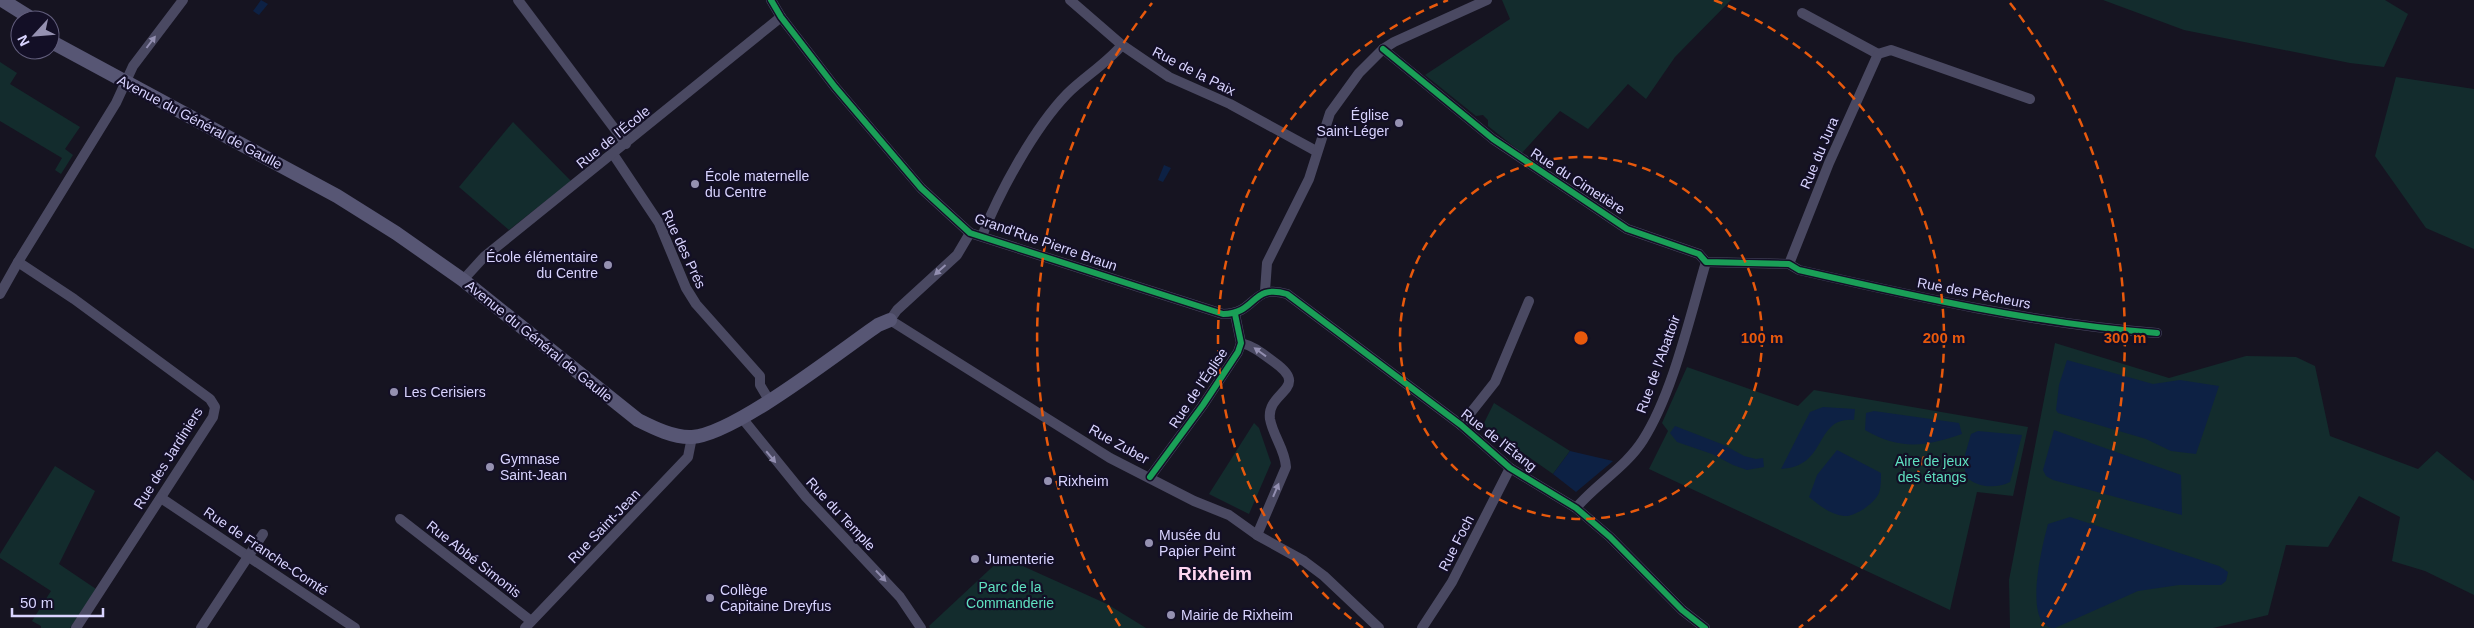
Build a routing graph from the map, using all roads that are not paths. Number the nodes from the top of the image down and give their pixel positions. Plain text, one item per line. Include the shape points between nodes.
1 (2, 0) edge
2 (184, 0) edge
3 (518, 0) edge
4 (771, 0) edge
5 (1070, 0) edge
6 (1487, 0) edge
7 (18, 10) edge
8 (1802, 13) dead end
9 (781, 17) junction
10 (60, 38) edge
11 (1122, 45) junction
12 (60, 46) edge
13 (1383, 49) junction
14 (1878, 54) junction
15 (86, 60) junction
16 (125, 83) junction
17 (2030, 99) dead end
18 (626, 144) junction
19 (1316, 151) junction
20 (613, 154) junction
21 (970, 232) junction
22 (982, 236) junction
23 (18, 262) junction
24 (1706, 262) junction
25 (1789, 264) junction
26 (463, 280) junction
27 (1265, 291) junction
28 (0, 294) edge
29 (1529, 301) dead end
30 (1235, 314) junction
31 (890, 320) junction
32 (2157, 333) dead end
33 (1240, 343) junction
34 (769, 400) junction
35 (742, 418) junction
36 (1461, 425) junction
37 (692, 437) junction
38 (1510, 468) junction
39 (1150, 477) junction
40 (161, 498) junction
41 (1576, 508) junction
42 (400, 519) dead end
43 (263, 534) dead end
44 (1257, 535) junction
45 (249, 555) junction
46 (528, 624) edge
47 (76, 628) edge
48 (202, 628) edge
49 (354, 628) edge
50 (921, 628) edge
51 (1379, 628) edge
52 (1422, 628) edge
53 (1705, 628) edge

1 - 7 main road
16 -> 2 street via 133,66
3 - 18 street
4 - 9 street, Grand'Rue Pierre Braun
5 - 11 street, Rue de la Paix
6 - 13 street
8 - 14 street
9 - 18 street, Rue de l'École
9 - 21 street, Grand'Rue Pierre Braun via 835,87 921,188
10 - 15 main road, Avenue du Général de Gaulle
11 - 19 street, Rue de la Paix via 1169,77 1230,104
11 - 22 street via 1067,94 1050,115 1006,187
12 - 15 main road, Avenue du Général de Gaulle
13 - 19 street via 1359,73 1330,113
13 - 24 street, Rue du Cimetière via 1493,139 1530,165 1627,228 1698,254
14 - 17 street via 1891,50
14 - 25 street, Rue du Jura via 1829,163
15 - 16 main road, Avenue du Général de Gaulle
16 - 23 street via 116,103
16 - 26 main road, Avenue du Général de Gaulle via 337,196
18 - 20 street, Rue de l'École
19 - 27 street via 1309,179 1267,263
20 - 26 street, Rue de l'École via 484,257
20 - 34 street, Rue des Prés via 659,223 696,304 760,376 760,385
21 - 22 street, Grand'Rue Pierre Braun
21 -> 31 street, Avenue du Général de Gaulle via 957,255
22 - 30 street, Grand'Rue Pierre Braun via 1223,314
23 - 28 street
23 - 40 street, Rue des Jardiniers via 210,399 215,407 213,416
24 - 25 street, Rue du Cimetière
24 - 41 street, Rue de l'Abattoir via 1660,406 1642,441
25 - 32 street, Rue des Pêcheurs via 1799,270 1966,305 2102,329
26 - 37 main road, Avenue du Général de Gaulle via 638,420 668,433
27 - 30 street
27 - 36 street, Rue de l'Étang via 1287,294 1303,304
29 - 36 street via 1495,382
30 - 33 street, Rue de l'Église
31 - 34 main road, Avenue du Général de Gaulle
31 - 39 street, Rue Zuber via 1110,458
33 - 39 street, Rue de l'Église via 1238,352 1203,405
44 -> 33 street via 1286,467 1270,419 1271,408 1290,379 1287,371 1252,346
34 - 35 main road, Avenue du Général de Gaulle
35 - 37 main road, Avenue du Général de Gaulle
35 -> 50 street, Rue du Temple via 806,497 900,597
36 - 38 street, Rue de l'Étang
37 - 46 street, Rue Saint-Jean via 688,457
38 - 41 street, Rue de l'Étang
38 - 52 street, Rue Foch via 1452,582
39 - 44 street, Rue Zuber via 1194,501 1229,515
40 - 45 street, Rue de Franche-Comté
40 - 47 street, Rue des Jardiniers
41 - 53 street, Rue de l'Étang
42 - 46 street, Rue Abbé Simonis
43 - 45 street
44 - 51 street, Rue Zuber via 1324,576
45 - 48 street
45 - 49 street, Rue de Franche-Comté

